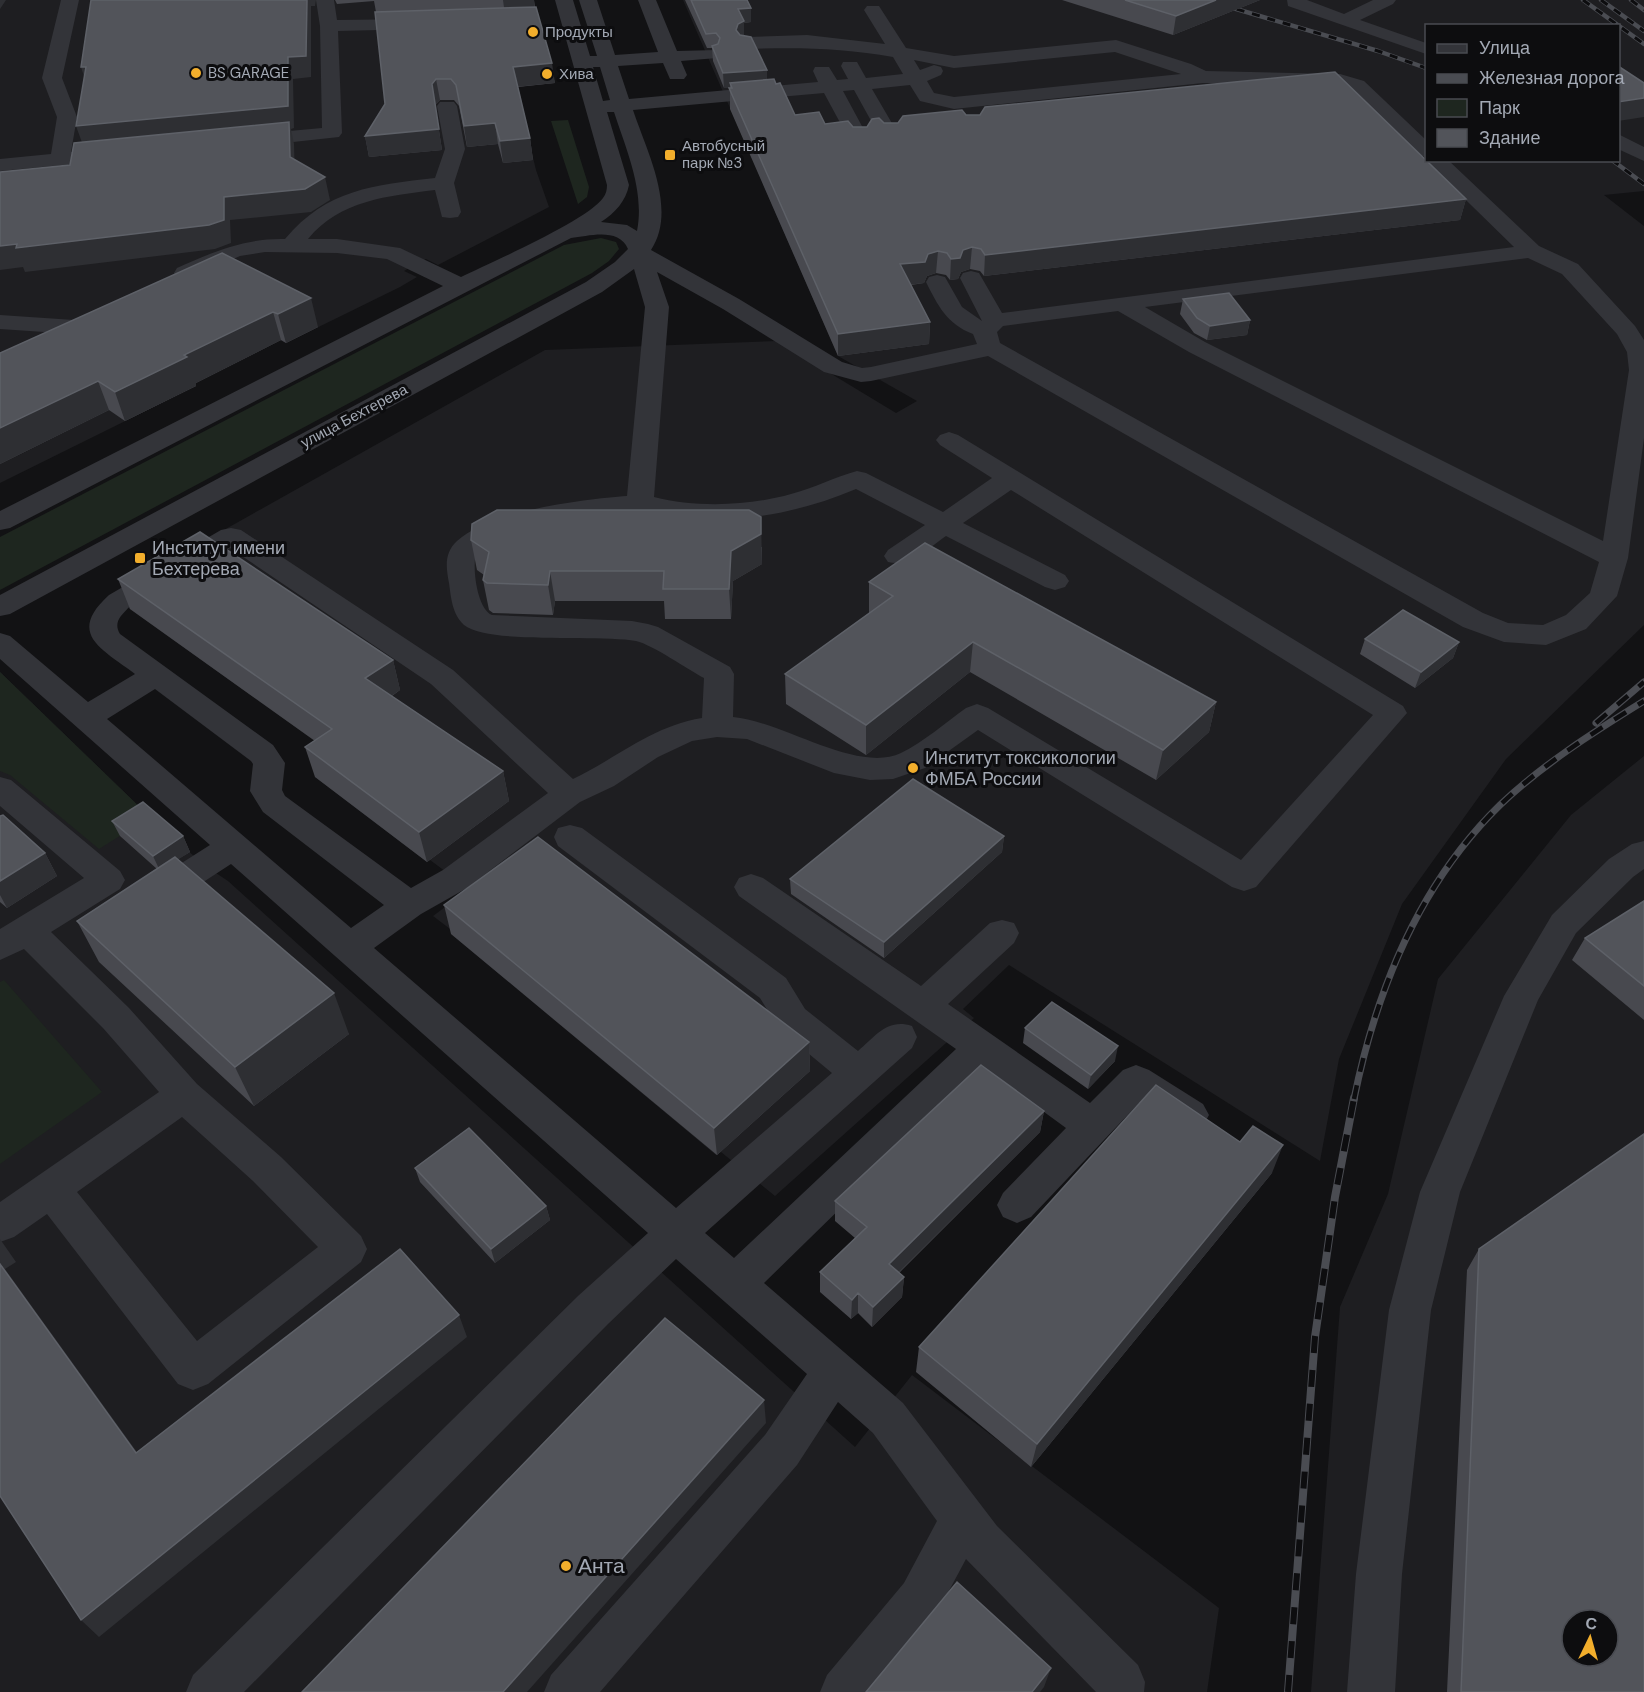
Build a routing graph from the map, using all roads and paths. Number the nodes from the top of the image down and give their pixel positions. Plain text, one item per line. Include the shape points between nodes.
1 (70, 0) edge
2 (326, 0) edge
3 (647, 0) edge
4 (1298, 0) edge
5 (1387, 0) edge
6 (591, 7) edge
7 (566, 8) edge
8 (873, 10) dead end
9 (547, 19) dead end
10 (1345, 20) junction
11 (435, 24) edge
12 (328, 26) junction
13 (1425, 49) edge
14 (899, 52) junction
15 (710, 54) edge
16 (670, 57) junction
17 (807, 57) junction
18 (608, 60) junction
19 (582, 62) junction
20 (954, 62) junction
21 (1203, 78) junction
22 (915, 79) junction
23 (860, 84) junction
24 (831, 87) junction
25 (687, 99) junction
26 (954, 103) junction
27 (622, 105) junction
28 (447, 106) edge
29 (596, 108) junction
30 (966, 120) edge
31 (890, 137) edge
32 (860, 141) edge
33 (1620, 141) edge
34 (225, 143) edge
35 (1425, 151) edge
36 (131, 152) edge
37 (1644, 155) edge
38 (60, 159) junction
39 (1438, 162) edge
40 (0, 165) edge
41 (444, 183) junction
42 (450, 212) dead end
43 (565, 233) junction
44 (292, 243) junction
45 (1531, 251) junction
46 (639, 252) junction
47 (971, 278) dead end
48 (166, 282) edge
49 (937, 282) dead end
50 (461, 286) junction
51 (1121, 303) junction
52 (0, 322) edge
53 (990, 333) junction
54 (32, 348) edge
55 (949, 440) dead end
56 (1010, 478) junction
57 (640, 502) junction
58 (0, 522) edge
59 (943, 524) junction
60 (898, 556) dead end
61 (1614, 558) junction
62 (1055, 581) dead end
63 (0, 607) edge
64 (0, 643) edge
65 (156, 675) junction
66 (85, 718) junction
67 (717, 726) junction
68 (569, 794) junction
69 (4, 797) edge
70 (570, 837) dead end
71 (233, 846) junction
72 (1644, 853) edge
73 (108, 880) junction
74 (751, 887) dead end
75 (409, 905) junction
76 (1002, 933) dead end
77 (14, 938) edge
78 (349, 948) junction
79 (923, 1006) junction
80 (899, 1037) dead end
81 (982, 1047) junction
82 (858, 1073) junction
83 (184, 1095) junction
84 (1094, 1127) junction
85 (1219, 1134) edge
86 (51, 1189) junction
87 (1017, 1205) dead end
88 (0, 1224) edge
89 (676, 1233) junction
90 (735, 1284) junction
91 (834, 1371) junction
92 (963, 1519) junction
93 (210, 1692) edge
94 (568, 1692) edge
95 (844, 1692) edge
96 (1120, 1692) edge
97 (1371, 1692) edge

1 - 38 street via 52,78 67,117
2 - 12 street
3 - 16 street
4 - 10 street via 1294,2
5 - 10 street
6 - 7 street
6 - 18 street, улица Бехтерева
7 - 9 street
7 - 19 street
8 - 14 street
10 - 13 street
11 - 12 street
12 - 34 street via 332,133
14 - 17 street
14 - 17 street via 807,41 752,51
14 - 20 street
14 - 22 street
15 - 16 street via 702,62
16 - 18 street
16 - 25 street
17 - 23 street via 834,56 848,63
17 - 24 street via 820,67
18 - 19 street
18 - 27 street, улица Бехтерева
19 - 29 street
20 - 21 street via 1116,46
20 - 22 street
21 - 26 street
21 - 35 street via 1320,78 1357,85
22 - 23 street
22 - 26 street via 927,97
23 - 24 street
23 - 31 street
24 - 25 street
24 - 32 street
25 - 27 street
26 - 30 street
27 - 29 street
27 - 46 street, улица Бехтерева via 647,184 652,218
28 - 41 street via 455,149
29 - 43 street via 618,185 616,195 597,214
33 - 37 street
36 - 38 street
38 - 40 street
39 - 45 street
41 - 42 street
41 - 44 street via 348,200 323,211 304,226
43 - 46 street via 619,230 631,236
43 - 50 street
44 - 48 street via 234,251
44 - 50 street via 392,253
45 - 51 street
45 - 61 street via 1570,269 1627,331 1639,352 1641,370
46 - 53 street via 845,372 871,375
46 - 57 street via 657,307
46 - 63 street, улица Бехтерева via 594,287
47 - 53 street
49 - 53 street via 954,314 966,324
50 - 58 street
51 - 53 street
51 - 61 street via 1197,347
52 - 54 street via 84,322
53 - 61 street via 1473,620 1504,632 1546,635 1576,622 1603,596
55 - 56 street
56 - 59 street
56 - 67 street via 1392,713 1244,878 977,715 914,760 893,768 870,770 845,765 752,729
57 - 59 street via 745,521 857,479
57 - 67 street via 508,525 472,540 459,560 467,609 472,619 483,625 648,634 719,674
59 - 60 street
59 - 62 street
64 - 66 street
65 - 66 street
65 - 68 street via 110,641 103,633 102,622 119,601 231,536 442,677
65 - 75 street via 262,753 269,763 266,790 274,804
66 - 71 street
67 - 68 street via 686,731 657,744
68 - 75 street via 455,879
69 - 73 street
70 - 82 street via 773,988 792,1019
71 - 73 street via 138,907
71 - 78 street
72 - 97 street via 1620,868 1564,924 1522,996 1440,1192 1410,1310 1379,1574
73 - 77 street
74 - 79 street
75 - 78 street
76 - 79 street
77 - 83 street via 116,1018
78 - 89 street
79 - 81 street
80 - 82 street
81 - 84 street
81 - 90 street
82 - 89 street
83 - 86 street
83 - 86 street via 267,1169 347,1249 193,1370
84 - 85 street via 1137,1081
84 - 87 street
86 - 88 street
89 - 90 street
89 - 93 street via 593,1310
90 - 91 street
91 - 92 street via 888,1418
91 - 94 street via 781,1450
92 - 95 street via 920,1599
92 - 96 street via 981,1542 1121,1682

